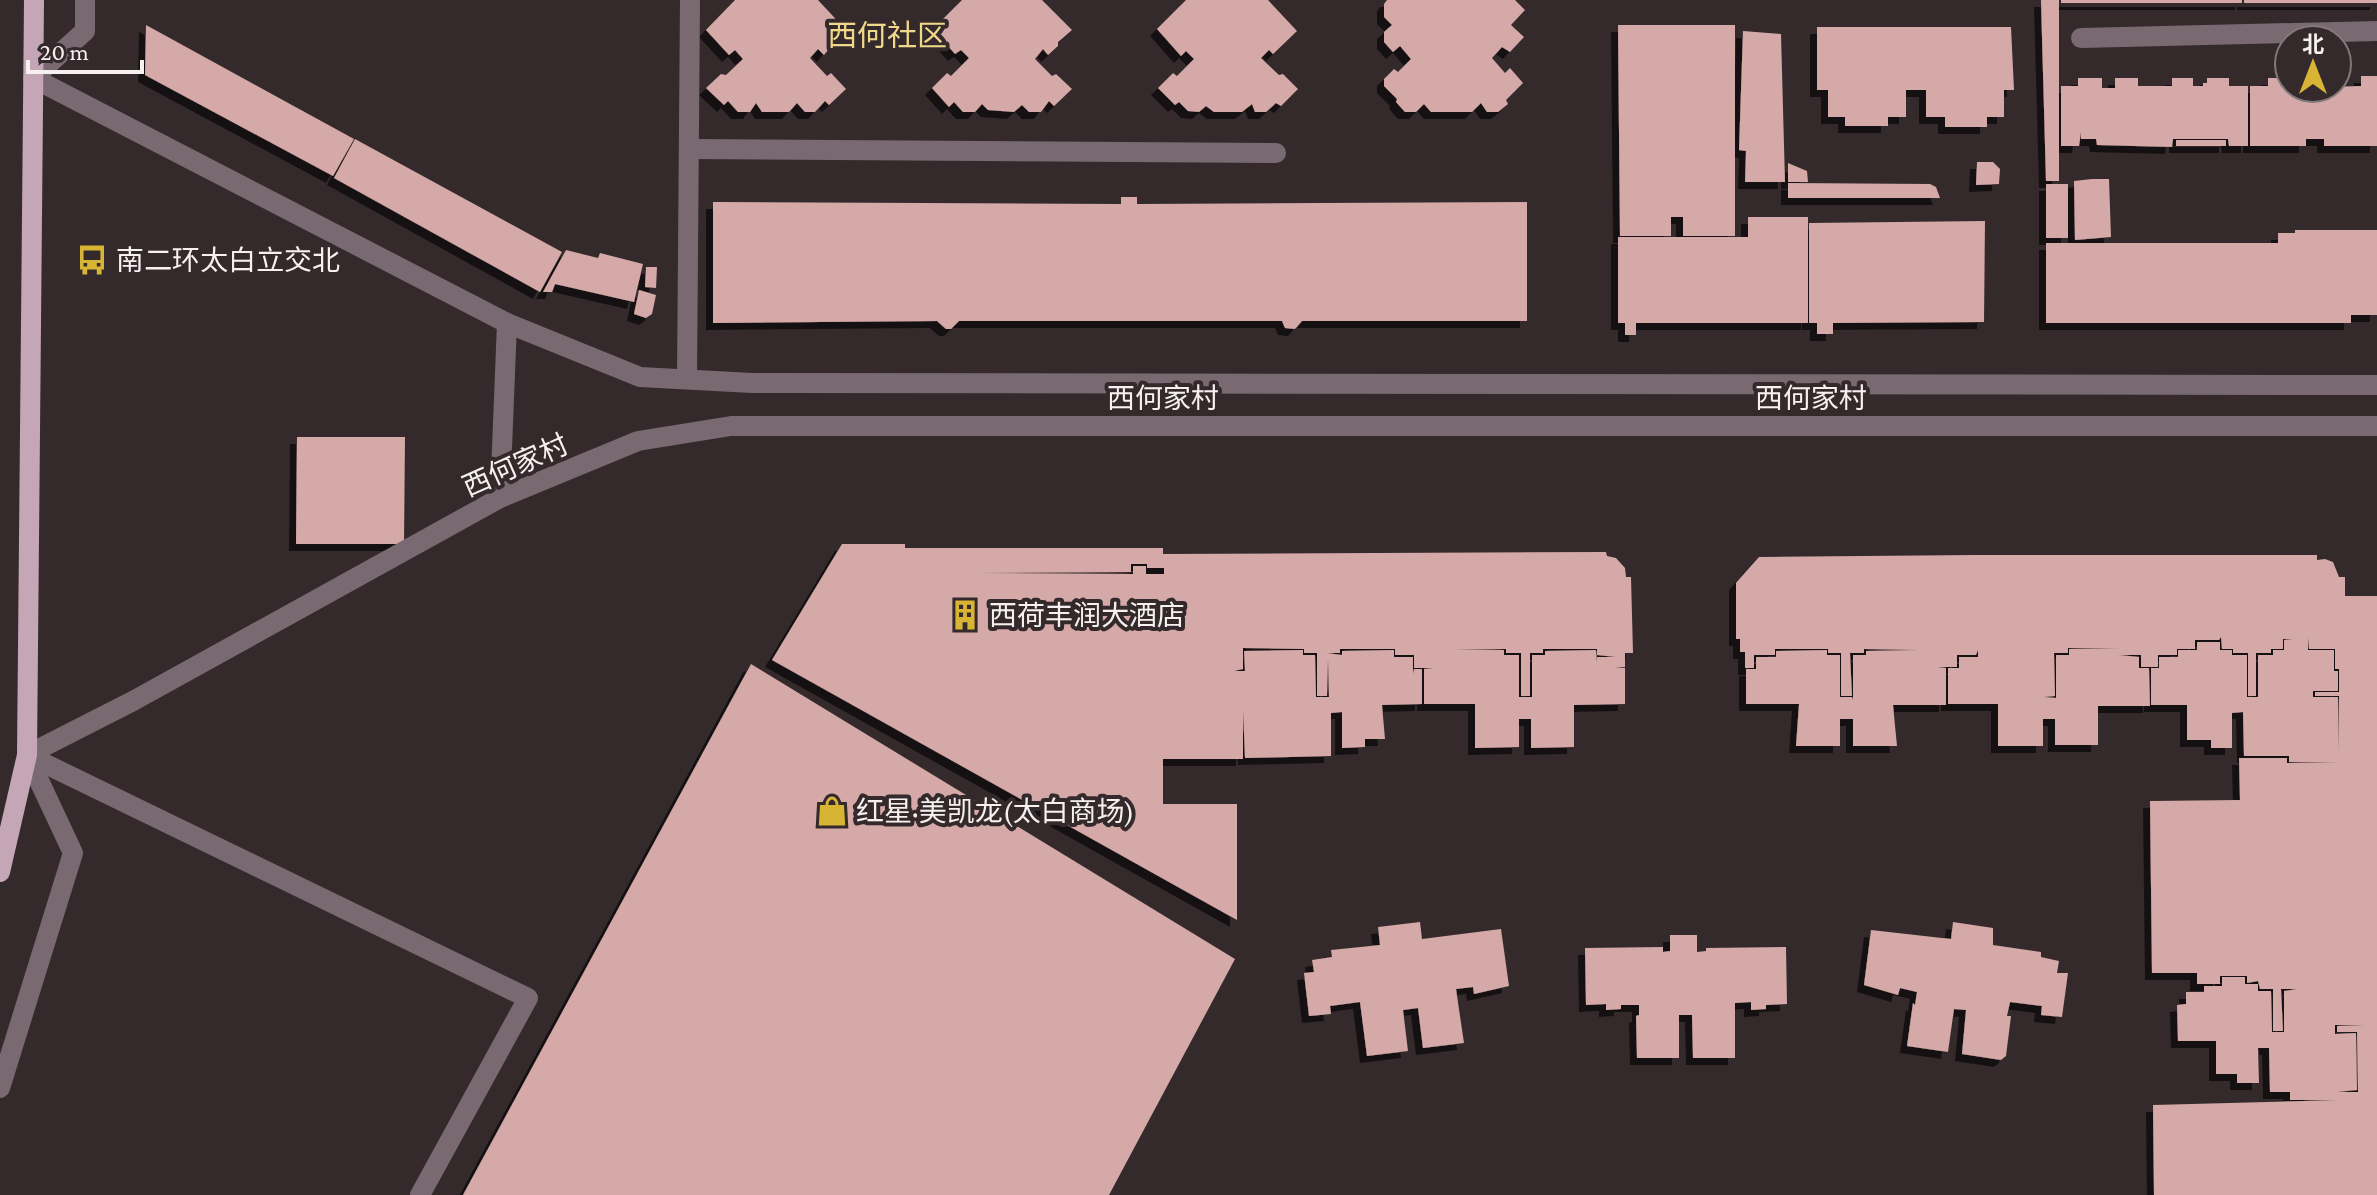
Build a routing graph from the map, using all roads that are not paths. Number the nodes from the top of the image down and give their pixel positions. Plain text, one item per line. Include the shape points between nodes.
1 (34, 0) edge
2 (85, 0) edge
3 (690, 0) edge
4 (2377, 31) edge
5 (2081, 38) dead end
6 (33, 78) junction
7 (689, 149) junction
8 (1276, 153) dead end
9 (507, 323) junction
10 (687, 379) junction
11 (2377, 385) edge
12 (2377, 426) edge
13 (500, 498) junction
14 (27, 755) junction
15 (0, 872) edge
16 (0, 1088) edge
17 (420, 1195) edge

1 - 6 main road
2 - 6 street via 85,31
3 - 7 street
4 - 5 street
6 - 9 street, 西何家村
6 - 14 main road
7 - 8 street
7 - 10 street
9 - 10 street, 西何家村 via 640,377
9 - 13 street
10 - 11 street, 西何家村
12 - 13 street, 西何家村 via 731,426 638,441
13 - 14 street, 西何家村
14 - 15 main road
14 - 16 street via 73,853
14 - 17 street via 528,998

